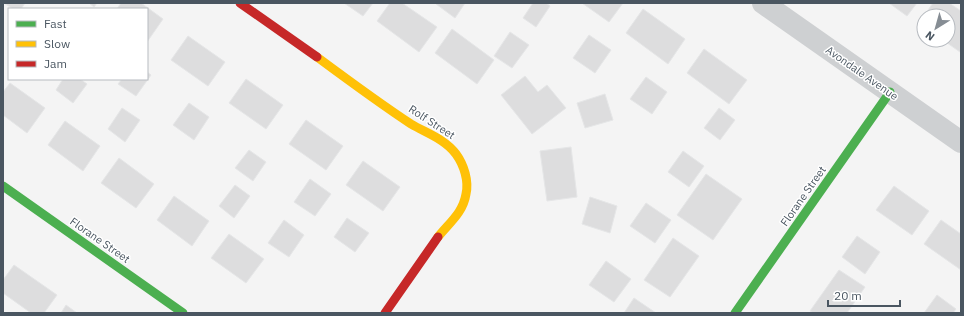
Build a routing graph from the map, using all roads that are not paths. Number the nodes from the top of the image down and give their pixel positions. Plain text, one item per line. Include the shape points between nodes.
1 (240, 3) edge
2 (764, 3) edge
3 (890, 92) junction
4 (961, 142) edge
5 (3, 186) edge
6 (183, 313) edge
7 (384, 313) edge
8 (735, 313) edge

1 - 7 street, Rolf Street via 407,121 447,145 456,154 463,168 467,190 461,211 439,236
2 - 3 street, Avondale Avenue
3 - 4 street, Avondale Avenue
3 - 8 street, Florane Street
5 - 6 street, Florane Street

